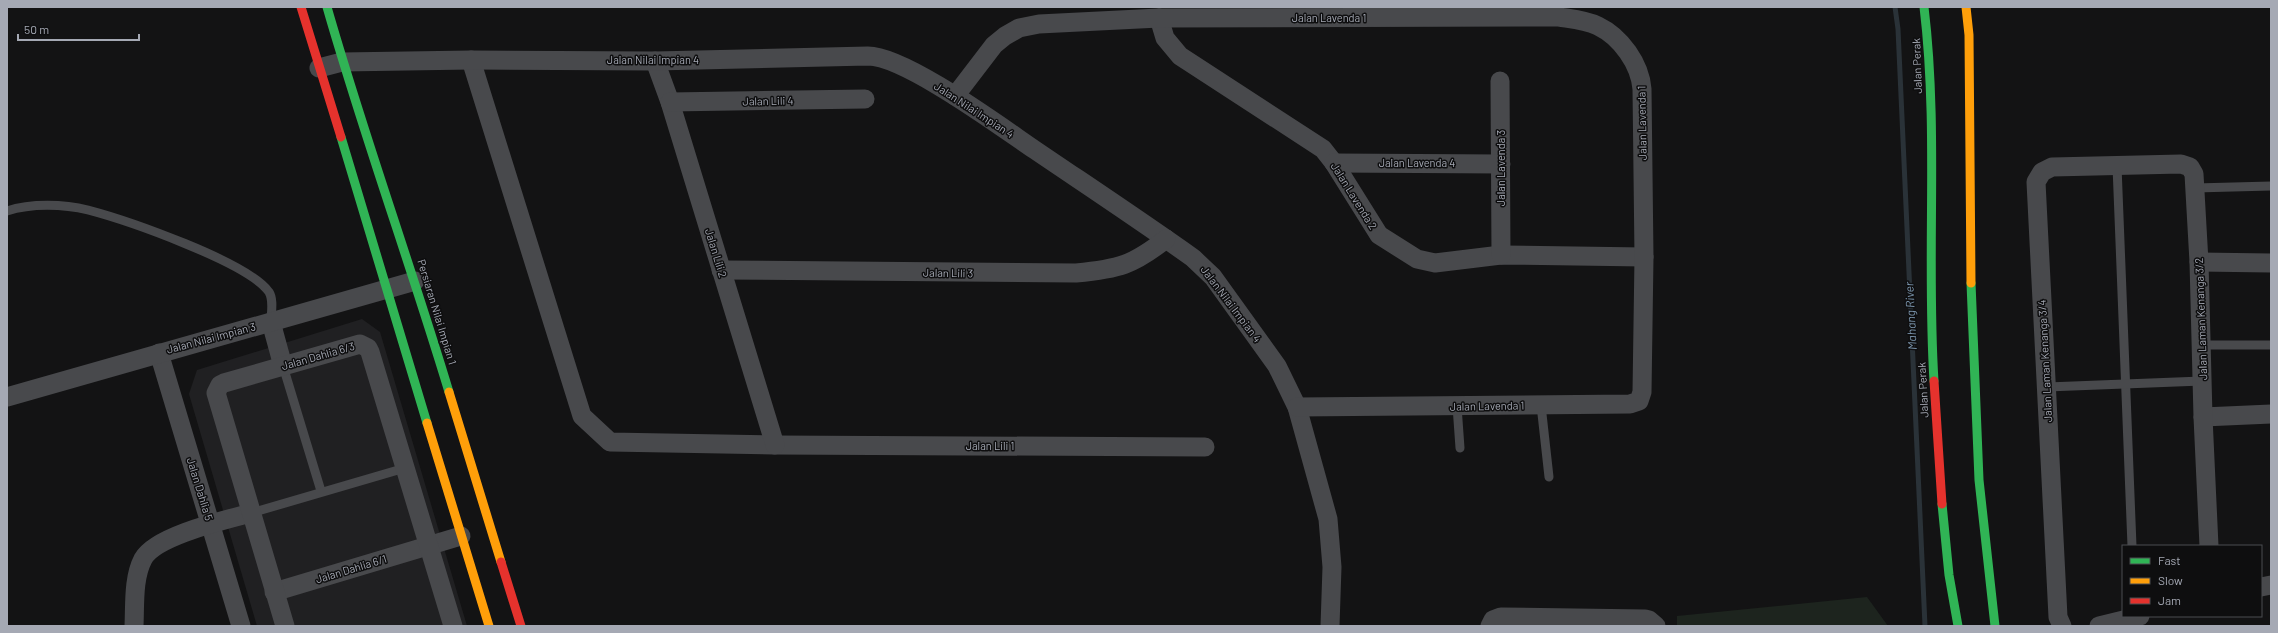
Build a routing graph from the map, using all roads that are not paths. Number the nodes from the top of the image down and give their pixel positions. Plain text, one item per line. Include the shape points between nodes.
1 (301, 7) edge
2 (327, 7) edge
3 (1924, 7) edge
4 (1966, 7) edge
5 (1159, 18) junction
6 (471, 60) junction
7 (655, 61) junction
8 (342, 62) junction
9 (318, 68) junction
10 (1500, 81) dead end
11 (955, 96) junction
12 (866, 99) dead end
13 (670, 102) junction
14 (1334, 163) junction
15 (1501, 164) junction
16 (2117, 166) junction
17 (2271, 186) edge
18 (2195, 188) junction
19 (7, 211) edge
20 (1166, 239) junction
21 (1501, 255) junction
22 (1644, 257) junction
23 (2199, 262) junction
24 (2271, 263) edge
25 (721, 270) junction
26 (415, 281) junction
27 (388, 289) junction
28 (270, 322) junction
29 (2201, 345) junction
30 (2271, 345) edge
31 (159, 353) junction
32 (283, 366) junction
33 (2202, 381) junction
34 (2125, 384) junction
35 (2046, 387) junction
36 (7, 397) edge
37 (1541, 405) junction
38 (1457, 406) junction
39 (1297, 407) junction
40 (2271, 414) edge
41 (2203, 416) junction
42 (775, 445) junction
43 (1204, 448) dead end
44 (1460, 448) dead end
45 (405, 468) junction
46 (1549, 477) dead end
47 (321, 491) junction
48 (251, 512) junction
49 (210, 524) junction
50 (461, 536) junction
51 (2132, 545) edge
52 (2209, 545) edge
53 (428, 546) junction
54 (274, 592) junction
55 (2132, 617) edge
56 (1491, 623) edge
57 (134, 626) edge
58 (242, 626) edge
59 (285, 626) edge
60 (453, 626) edge
61 (489, 626) edge
62 (521, 626) edge
63 (1330, 626) edge
64 (1656, 626) edge
65 (1958, 626) edge
66 (1995, 626) edge
67 (2062, 626) edge
68 (2099, 626) edge

1 - 9 street
2 - 8 street, Persiaran Nilai Impian 1
3 - 65 street, Jalan Perak via 1929,46 1932,149 1931,322 1939,474 1952,596
4 - 66 street via 1969,35 1978,461 1988,581
5 - 11 street, Jalan Lavenda 1 via 1064,22 1019,28 994,45
5 - 14 street, Jalan Lavenda 2 via 1164,38 1180,56 1308,139 1323,150
5 - 22 street, Jalan Lavenda 1 via 1559,17 1598,25 1624,47 1642,81
6 - 7 street, Jalan Nilai Impian 4
6 - 8 street, Jalan Nilai Impian 4
6 - 42 street, Jalan Lili 1 via 584,419 613,443
7 - 11 street, Jalan Nilai Impian 4 via 877,56 891,60
7 - 13 street, Jalan Lili 2
8 - 9 street, Jalan Nilai Impian 4
8 - 26 street, Persiaran Nilai Impian 1
9 - 27 street
10 - 15 street, Jalan Lavenda 3
11 - 20 street, Jalan Nilai Impian 4
12 - 13 street, Jalan Lili 4
13 - 25 street, Jalan Lili 2
14 - 15 street, Jalan Lavenda 4
14 - 21 street, Jalan Lavenda 2 via 1379,235 1417,259 1435,263
15 - 21 street, Jalan Lavenda 3
16 - 18 street, Jalan Laman Kenanga 3/2 via 2190,166 2194,174
16 - 34 lane
16 - 35 street, Jalan Laman Kenanga 3/4 via 2052,167 2042,172 2036,182
17 - 18 lane
18 - 23 street, Jalan Laman Kenanga 3/2
19 - 28 lane via 18,207 52,206 87,210 208,254 249,274 262,284 270,294
20 - 25 street, Jalan Lili 3 via 1132,263 1101,271 1076,273
20 - 39 street, Jalan Nilai Impian 4 via 1203,265 1213,277 1278,366
21 - 22 street, Jalan Lavenda 2
22 - 37 street, Jalan Lavenda 1 via 1642,392 1639,401 1630,404
23 - 24 street
23 - 29 street, Jalan Laman Kenanga 3/2
25 - 42 street, Jalan Lili 2
26 - 27 street, Jalan Nilai Impian 3
26 - 62 street, Persiaran Nilai Impian 1
27 - 28 street, Jalan Nilai Impian 3
27 - 50 street
28 - 31 street, Jalan Nilai Impian 3
28 - 32 street
29 - 30 lane
29 - 33 street, Jalan Laman Kenanga 3/2
31 - 36 street, Jalan Nilai Impian 3
31 - 49 street, Jalan Dahlia 5
32 - 45 street, Jalan Dahlia 6/3 via 355,344 368,348
32 - 47 lane
32 - 48 street, Jalan Dahlia 6/3 via 224,383 216,393
33 - 34 lane
33 - 41 street, Jalan Laman Kenanga 3/2
34 - 35 lane
34 - 51 lane
35 - 67 street, Jalan Laman Kenanga 3/4 via 2058,617
37 - 38 street, Jalan Lavenda 1
37 - 46 lane
38 - 39 street, Jalan Lavenda 1
38 - 44 lane
39 - 63 street, Jalan Nilai Impian 4 via 1328,519 1332,567
40 - 41 street
41 - 52 street, Jalan Laman Kenanga 3/2
42 - 43 street, Jalan Lili 1
45 - 47 lane
45 - 53 street, Jalan Dahlia 6/3
47 - 48 lane
48 - 49 street
48 - 54 street
49 - 57 street via 161,543 143,559 137,585
49 - 58 street, Jalan Dahlia 5
50 - 53 street, Jalan Dahlia 6/1
50 - 61 street
53 - 54 street, Jalan Dahlia 6/1
53 - 60 street, Jalan Dahlia 6/3
54 - 59 street
55 - 68 street
56 - 64 street via 1502,617 1645,619

